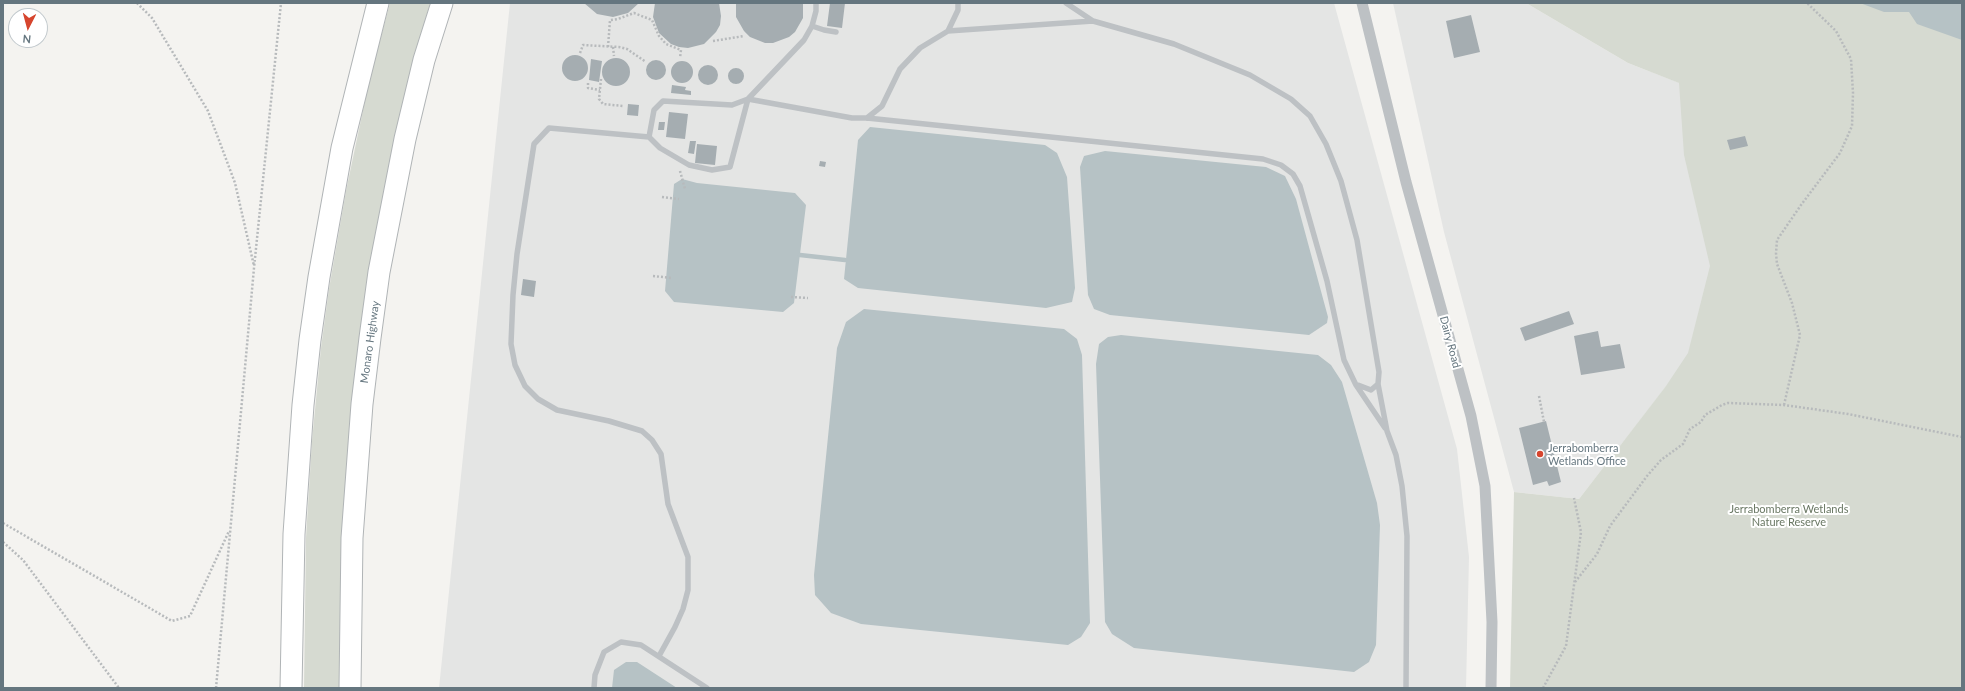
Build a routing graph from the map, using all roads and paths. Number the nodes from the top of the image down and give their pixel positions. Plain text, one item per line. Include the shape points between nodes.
1 (137, 3) edge
2 (280, 3) edge
3 (378, 3) edge
4 (442, 3) edge
5 (816, 3) edge
6 (958, 3) edge
7 (1066, 3) edge
8 (1362, 3) edge
9 (1807, 3) edge
10 (1093, 21) junction
11 (812, 26) junction
12 (948, 31) junction
13 (836, 32) dead end
14 (744, 36) dead end
15 (713, 41) dead end
16 (608, 47) junction
17 (613, 48) junction
18 (580, 53) dead end
19 (614, 56) dead end
20 (680, 58) dead end
21 (646, 62) dead end
22 (601, 79) dead end
23 (588, 83) dead end
24 (600, 90) junction
25 (748, 99) junction
26 (623, 106) dead end
27 (867, 118) junction
28 (649, 137) junction
29 (680, 172) dead end
30 (685, 189) dead end
31 (662, 197) dead end
32 (680, 199) dead end
33 (254, 268) junction
34 (653, 276) dead end
35 (672, 278) dead end
36 (791, 297) dead end
37 (808, 298) dead end
38 (1378, 384) junction
39 (1356, 385) junction
40 (1539, 396) dead end
41 (1784, 405) junction
42 (1544, 422) dead end
43 (1387, 431) junction
44 (1962, 437) edge
45 (1574, 498) dead end
46 (3, 523) edge
47 (230, 528) junction
48 (3, 542) edge
49 (1575, 582) junction
50 (659, 656) junction
51 (119, 688) edge
52 (216, 688) edge
53 (291, 688) edge
54 (350, 688) edge
55 (594, 688) edge
56 (706, 688) edge
57 (1406, 688) edge
58 (1491, 688) edge
59 (1543, 688) edge

1 - 33 path via 152,18 208,111 235,183
2 - 33 path
3 - 53 highway via 342,148 310,340 294,534
4 - 54 highway, Monaro Highway via 424,60 405,139 370,338 362,404 353,530
5 - 11 lane
6 - 12 lane via 958,10
7 - 10 lane
8 - 58 street, Dairy Road via 1406,182 1470,416 1485,486 1492,622
9 - 41 path via 1836,31 1851,59 1852,126 1840,153 1777,240 1777,264 1792,303 1800,335
10 - 12 lane
10 - 38 lane via 1174,44 1250,75 1291,99 1310,116 1326,144 1341,181 1357,240 1379,372
11 - 13 lane
11 - 25 lane via 804,40
12 - 27 lane via 920,48 904,64 882,106
14 - 15 path
16 - 17 path
16 - 18 path via 583,45
16 - 20 path via 610,20 634,13 652,20 659,36 666,44 681,50
17 - 19 path
17 - 21 path via 627,49
22 - 24 path
23 - 24 path via 588,88
24 - 26 path via 599,99 603,104
25 - 27 lane via 852,118
25 - 28 lane via 732,105 663,101 654,110
25 - 28 lane via 730,167 712,170 689,165 660,148
27 - 39 lane via 1263,159 1281,165 1293,174 1300,186 1327,281 1344,360
28 - 50 lane via 549,128 534,144 517,254 511,344 515,365 525,386 538,399 557,410 642,431 661,454 668,504 688,557 688,590 678,621
29 - 30 path
31 - 32 path
33 - 47 path
34 - 35 path
36 - 37 path
38 - 39 lane via 1371,390
38 - 43 lane
39 - 43 lane
40 - 42 path
41 - 44 path via 1855,415
41 - 49 path via 1728,403 1706,415 1690,429 1683,444 1661,460 1647,476 1610,526 1591,562
43 - 57 lane via 1396,455 1405,508
45 - 49 path via 1581,532
46 - 47 path via 172,621 190,616
47 - 52 path
48 - 51 path via 23,560
49 - 59 path via 1566,646
50 - 55 lane via 641,645 621,642 604,652 595,675
50 - 56 lane

